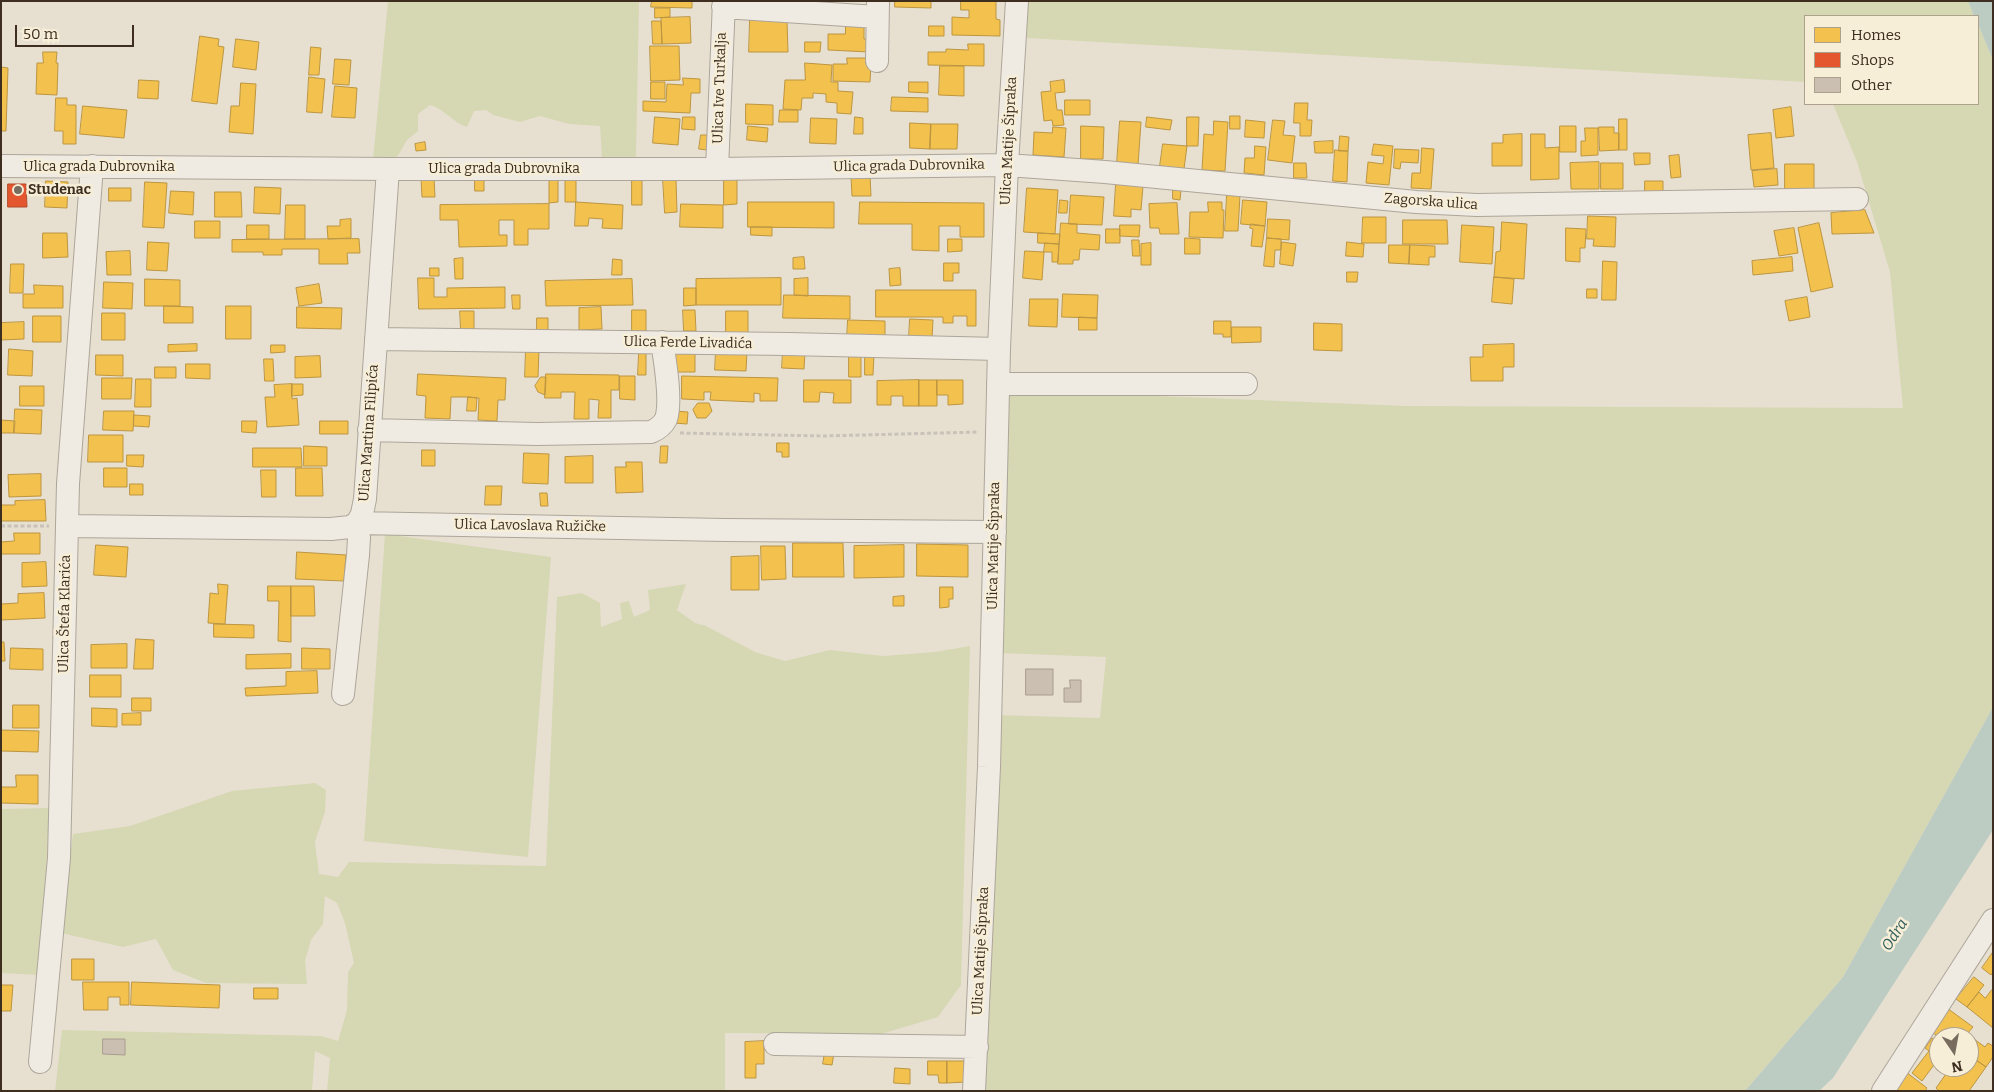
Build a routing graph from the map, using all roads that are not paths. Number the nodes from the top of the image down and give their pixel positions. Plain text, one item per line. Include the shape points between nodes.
1 (1016, 1) edge
2 (724, 4) edge
3 (878, 9) edge
4 (877, 61) dead end
5 (1007, 165) junction
6 (1, 166) edge
7 (92, 166) junction
8 (388, 169) junction
9 (717, 169) junction
10 (1857, 199) dead end
11 (376, 339) junction
12 (662, 342) junction
13 (1000, 349) junction
14 (998, 384) junction
15 (1246, 384) dead end
16 (369, 430) junction
17 (357, 523) junction
18 (67, 526) junction
19 (995, 532) junction
20 (343, 694) dead end
21 (1993, 920) edge
22 (775, 1044) dead end
23 (977, 1047) junction
24 (40, 1062) dead end
25 (974, 1091) edge
26 (1883, 1091) edge

1 - 5 street, Ulica Matije Šipraka
2 - 3 street, Ulica Ive Turkalja
2 - 9 street, Ulica Ive Turkalja
3 - 4 street, Ulica Ive Turkalja
5 - 9 street, Ulica grada Dubrovnika
5 - 10 street, Zagorska ulica via 1477,205
5 - 13 street, Ulica Matije Šipraka
6 - 7 street, Ulica grada Dubrovnika
7 - 8 street, Ulica grada Dubrovnika
7 - 18 street, Ulica Štefa Klarića
8 - 9 street, Ulica grada Dubrovnika
8 - 11 street, Ulica Martina Filipića
11 - 12 street, Ulica Ferde Livadića
11 - 16 street, Ulica Martina Filipića
12 - 13 street, Ulica Ferde Livadića
12 - 16 street via 666,418 660,427 646,433
13 - 14 street, Ulica Matije Šipraka
14 - 15 street
14 - 19 street, Ulica Matije Šipraka
16 - 17 street, Ulica Martina Filipića via 364,506
17 - 18 street, Ulica Lavoslava Ružičke via 331,529
17 - 19 street, Ulica Lavoslava Ružičke
17 - 20 street, Ulica Martina Filipića via 358,555
18 - 24 street, Ulica Štefa Klarića via 62,809
19 - 23 street, Ulica Matije Šipraka
21 - 26 street
22 - 23 street
23 - 25 street, Ulica Matije Šipraka

